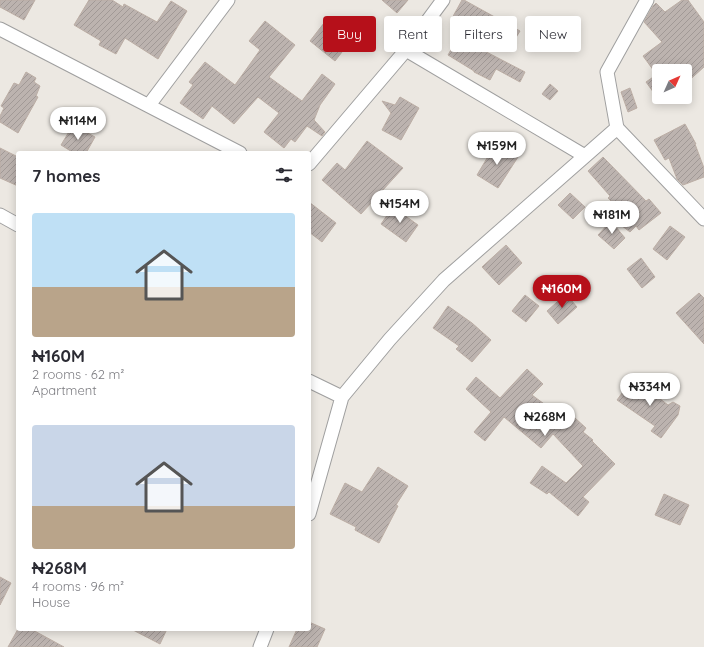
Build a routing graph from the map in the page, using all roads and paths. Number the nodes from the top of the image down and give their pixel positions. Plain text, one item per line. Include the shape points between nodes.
1 (228, 0) edge
2 (443, 0) edge
3 (647, 0) edge
4 (431, 16) edge
5 (0, 29) edge
6 (404, 52) edge
7 (409, 52) edge
8 (150, 105) junction
9 (617, 128) junction
10 (236, 151) edge
11 (585, 156) junction
12 (311, 162) edge
13 (0, 215) edge
14 (704, 220) edge
15 (16, 224) edge
16 (311, 382) edge
17 (342, 397) junction
18 (311, 507) edge
19 (266, 631) edge
20 (260, 647) edge

1 - 8 street
2 - 4 street
3 - 9 street via 607,72
5 - 8 street
6 - 12 street
7 - 11 street
8 - 10 street
9 - 11 street
9 - 14 street
11 - 17 street via 444,280
13 - 15 street
16 - 17 street
17 - 18 street
19 - 20 street

